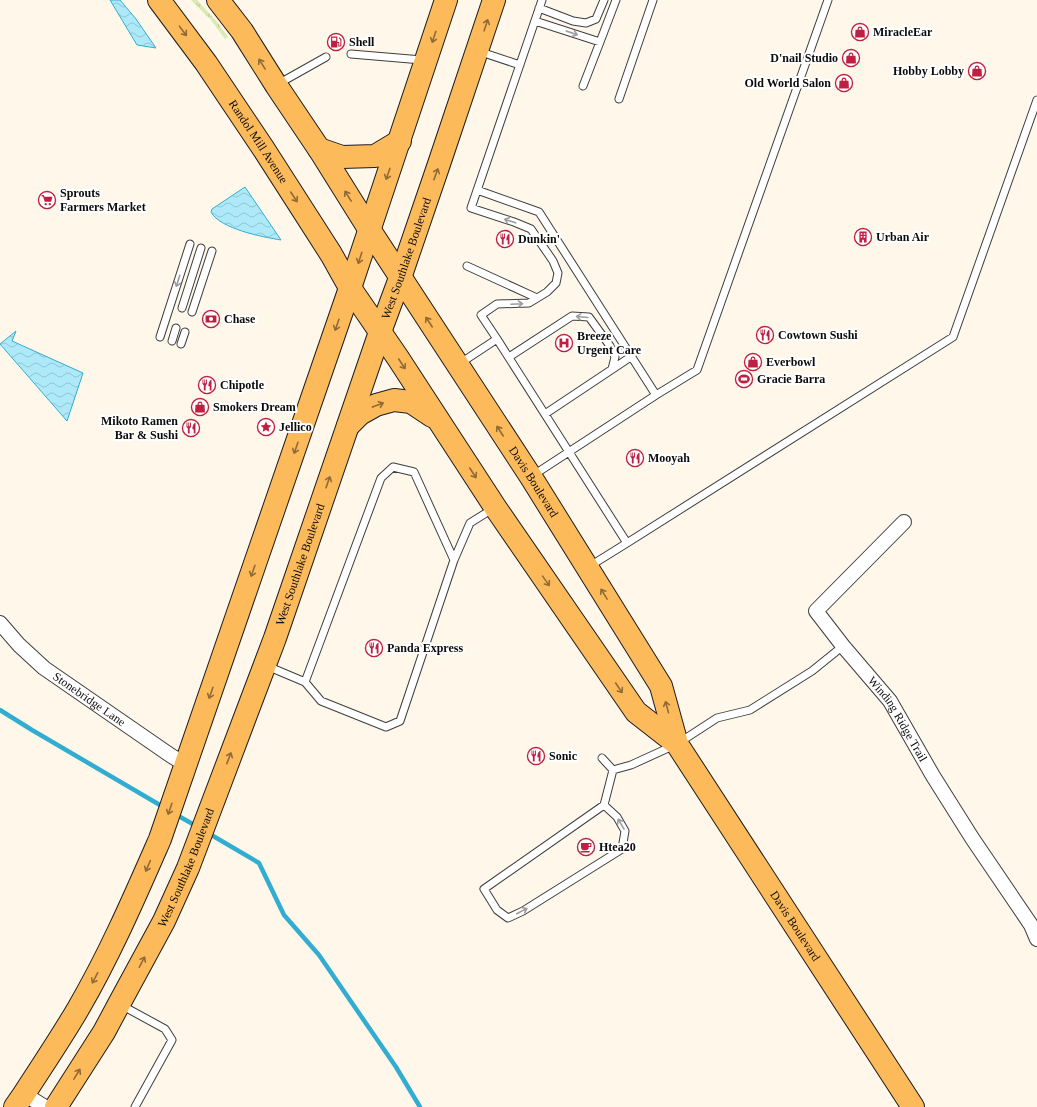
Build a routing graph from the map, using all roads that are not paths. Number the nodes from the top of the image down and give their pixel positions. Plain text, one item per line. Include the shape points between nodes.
1 (159, 0) edge
2 (218, 0) edge
3 (446, 0) edge
4 (494, 0) edge
5 (542, 0) edge
6 (604, 0) edge
7 (616, 0) edge
8 (653, 0) edge
9 (828, 0) edge
10 (539, 8) junction
11 (535, 20) junction
12 (600, 42) junction
13 (478, 50) junction
14 (351, 54) dead end
15 (326, 57) dead end
16 (426, 60) junction
17 (520, 65) junction
18 (276, 85) junction
19 (583, 86) dead end
20 (619, 99) dead end
21 (1037, 100) edge
22 (400, 141) junction
23 (319, 149) junction
24 (477, 190) junction
25 (369, 229) junction
26 (190, 244) dead end
27 (201, 248) dead end
28 (212, 251) dead end
29 (467, 266) dead end
30 (400, 278) junction
31 (350, 288) junction
32 (537, 298) junction
33 (182, 308) dead end
34 (192, 312) dead end
35 (176, 328) dead end
36 (185, 332) dead end
37 (380, 332) junction
38 (160, 337) dead end
39 (497, 339) junction
40 (172, 341) dead end
41 (181, 344) dead end
42 (632, 356) junction
43 (509, 357) junction
44 (458, 366) junction
45 (612, 369) junction
46 (656, 395) junction
47 (545, 414) junction
48 (439, 421) junction
49 (347, 427) junction
50 (568, 452) junction
51 (530, 477) junction
52 (495, 507) junction
53 (904, 522) dead end
54 (627, 542) junction
55 (454, 560) junction
56 (588, 568) junction
57 (0, 623) edge
58 (843, 646) junction
59 (265, 665) junction
60 (305, 682) junction
61 (677, 744) junction
62 (602, 758) dead end
63 (613, 770) junction
64 (183, 772) junction
65 (604, 805) junction
66 (1037, 939) edge
67 (119, 1004) junction
68 (19, 1100) edge
69 (45, 1107) edge
70 (56, 1107) edge
71 (135, 1107) edge
72 (913, 1107) edge

1 -> 31 main road, Randol Mill Avenue via 206,63 263,148
18 -> 2 main road
3 -> 16 main road
13 -> 4 main road, West Southlake Boulevard
5 - 10 lane
6 - 10 lane via 596,19 586,23 573,21
7 - 12 lane
8 - 20 lane
9 - 46 lane via 697,370
10 - 11 lane
11 -> 12 lane
11 - 17 lane
12 - 19 lane
13 - 17 lane
30 -> 13 main road, West Southlake Boulevard
14 - 16 lane
15 - 18 lane
16 - 22 main road
17 - 24 lane
18 - 23 main road
21 - 54 lane via 953,337
22 - 23 main road via 375,156 342,157
22 -> 25 main road
25 -> 23 main road
32 -> 24 lane via 556,283 558,273 553,261 530,229 471,208
24 - 42 lane via 539,212
25 - 30 main road, Davis Boulevard
25 -> 31 main road
26 -> 38 lane
27 - 33 lane
28 - 34 lane
29 - 32 lane
30 - 37 main road, West Southlake Boulevard
44 -> 30 main road, Davis Boulevard
31 - 37 main road, Davis Boulevard
31 -> 64 main road
39 -> 32 lane via 481,315 497,304 529,303
35 - 40 lane
36 - 41 lane
37 -> 48 main road, Davis Boulevard
37 - 49 main road, West Southlake Boulevard
39 - 43 lane
39 - 44 lane
42 - 45 lane
42 - 46 lane
45 -> 43 lane via 615,357 613,352 589,317 572,316
43 - 47 lane
51 -> 44 main road, Davis Boulevard
45 - 47 lane
46 - 50 lane
47 - 50 lane
49 -> 48 main road via 360,414 376,405 394,400 411,402
48 -> 52 main road, Davis Boulevard
59 -> 49 main road, West Southlake Boulevard
50 - 51 lane
50 - 54 lane
51 - 56 main road, Davis Boulevard
52 - 55 lane via 470,523
52 -> 61 main road, Davis Boulevard via 636,712
53 - 58 street, Winding Ridge Trail via 816,611
54 - 56 lane
55 - 60 lane via 400,722 386,727 321,701
55 - 60 lane via 414,472 393,468 382,478
61 -> 56 main road, Davis Boulevard via 661,686
57 - 64 street, Stonebridge Lane via 19,646 44,668 170,755
58 - 61 lane via 812,671 750,710 717,718
58 - 66 street, Winding Ridge Trail via 890,701 933,776 1031,925
59 - 60 lane
67 -> 59 main road, West Southlake Boulevard via 164,921 188,868
61 - 63 lane via 631,765
61 - 72 main road, Davis Boulevard
62 - 63 lane
63 - 65 lane
64 -> 68 main road via 160,839 109,951 78,1009
65 -> 65 lane via 484,889 498,910 508,918 622,850 625,831 617,817
70 -> 67 main road, West Southlake Boulevard
67 - 71 lane via 165,1028 172,1040
68 - 69 street

